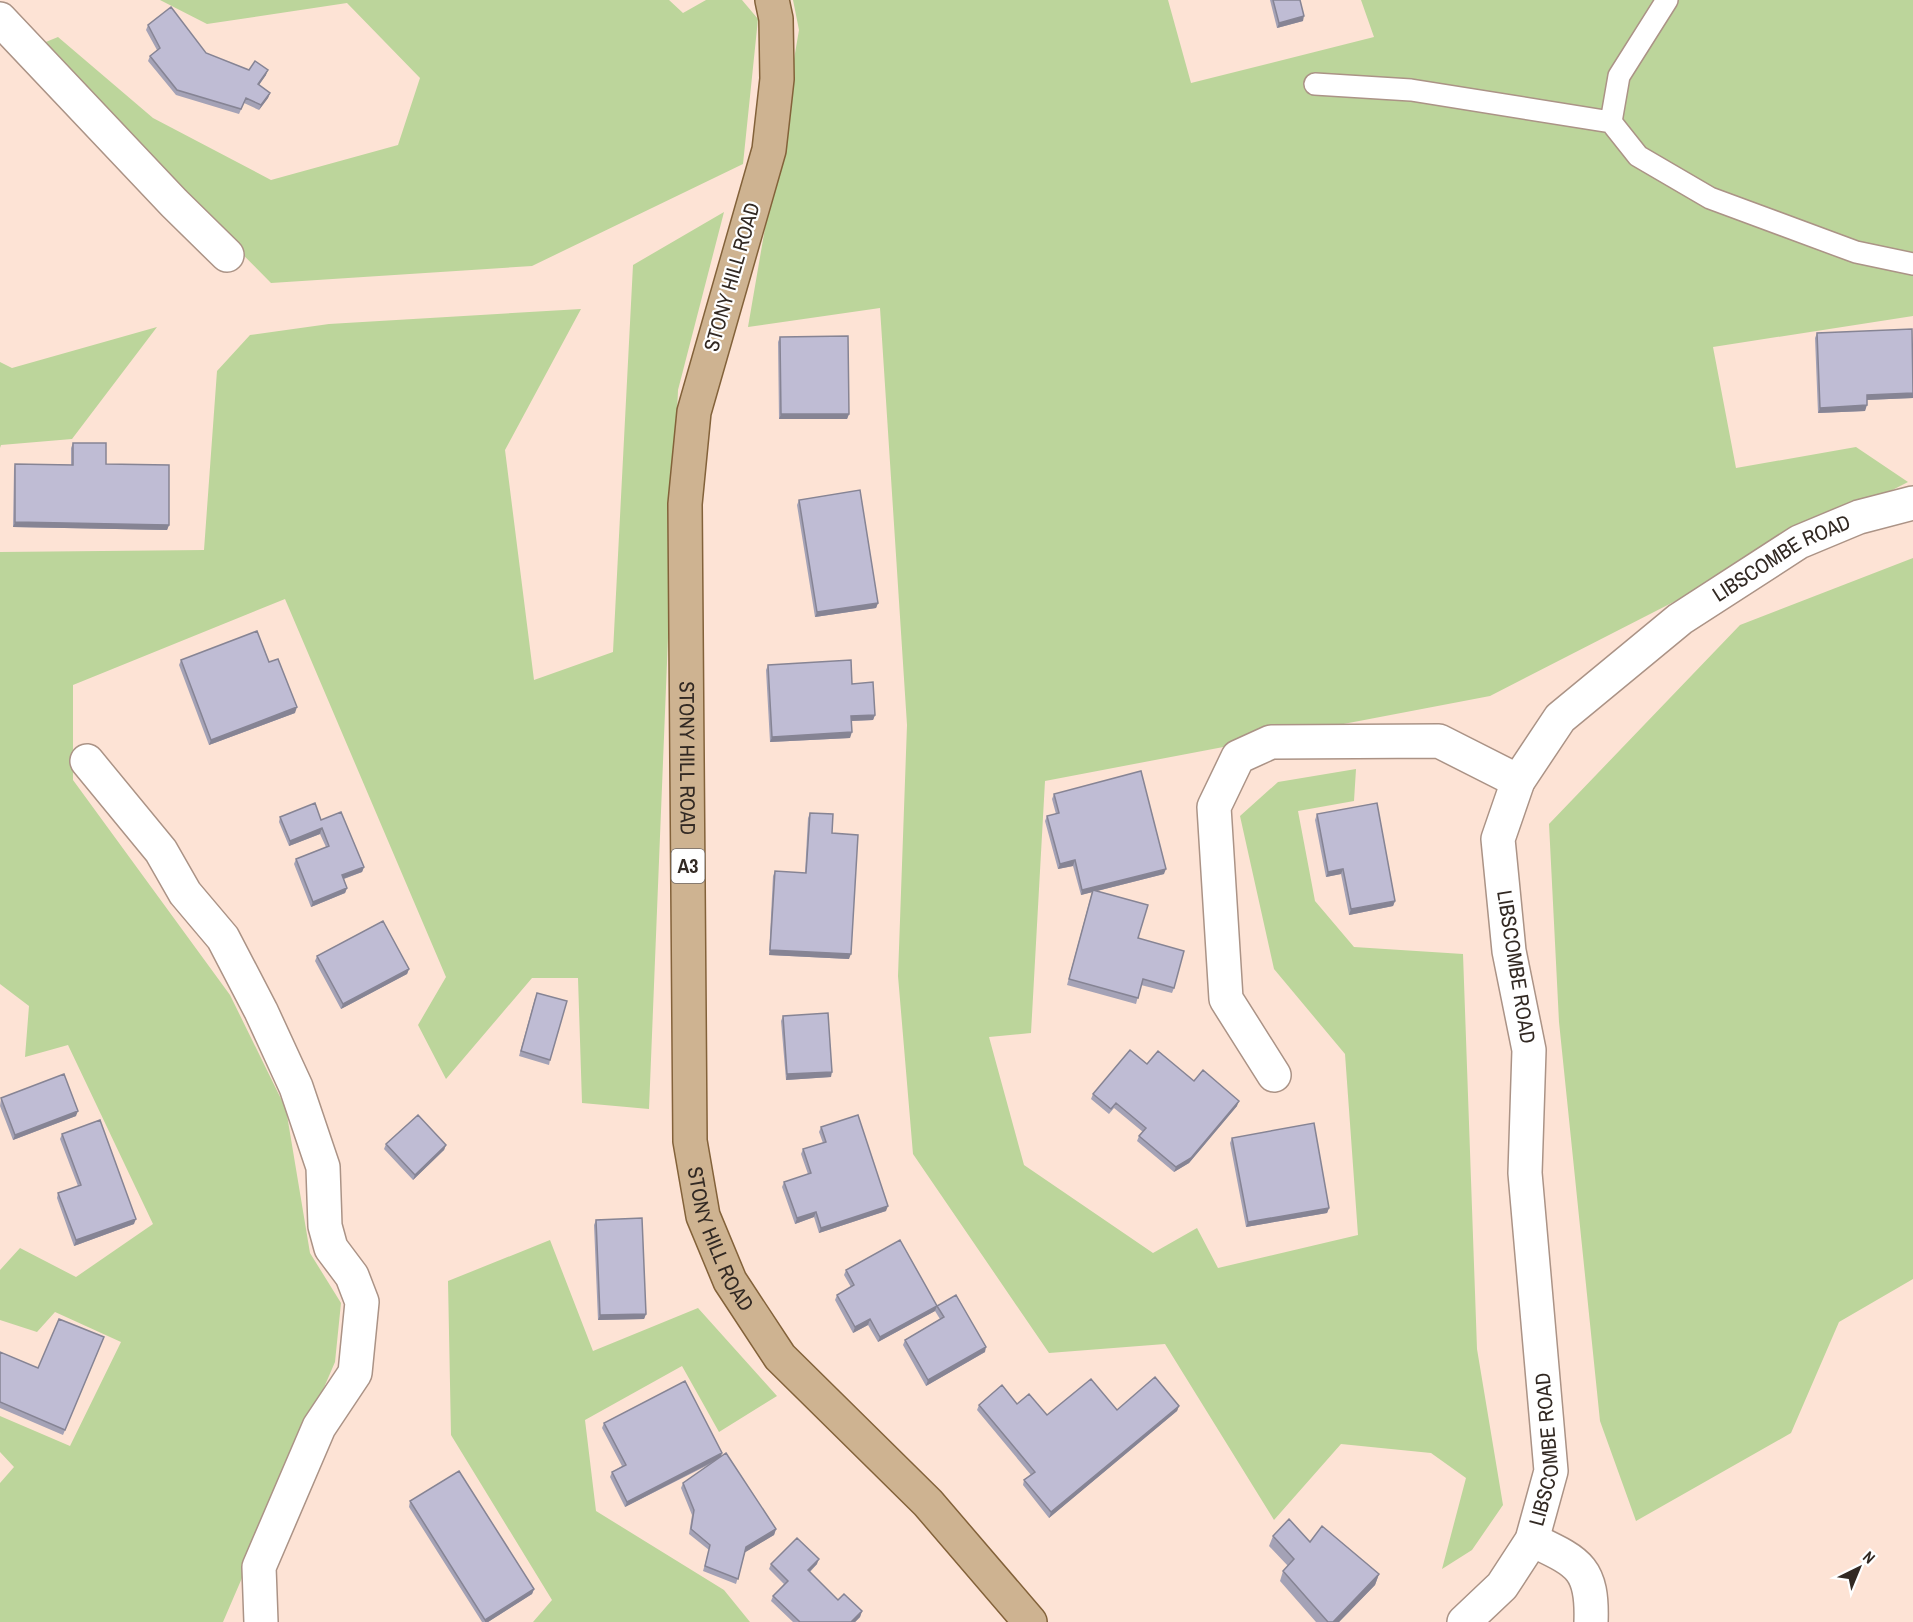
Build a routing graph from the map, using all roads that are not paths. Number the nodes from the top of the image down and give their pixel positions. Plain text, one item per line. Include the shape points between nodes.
1 (772, 0) edge
2 (1667, 0) edge
3 (0, 19) edge
4 (1315, 84) dead end
5 (1611, 122) junction
6 (227, 255) dead end
7 (1913, 264) edge
8 (1913, 503) edge
9 (87, 761) dead end
10 (1518, 781) junction
11 (1274, 1075) dead end
12 (1532, 1540) junction
13 (261, 1622) edge
14 (1030, 1622) edge
15 (1464, 1622) edge
16 (1591, 1622) edge

1 - 14 main road, STONY HILL ROAD / A3 via 777,80 769,150 694,412 685,504 690,1141 703,1216 730,1281 780,1357 928,1503
2 - 5 lane via 1619,76
3 - 6 street
4 - 5 lane via 1411,90
5 - 7 lane via 1638,156 1710,198 1856,252
8 - 10 street, LIBSCOMBE ROAD via 1859,517 1799,542 1680,619 1560,718
9 - 13 street via 160,851 185,893 223,938 261,1011 296,1087 323,1167 325,1226 331,1248 352,1276 362,1302 355,1373 319,1427 259,1567
10 - 11 street via 1439,741 1271,741 1238,757 1215,807 1226,999
10 - 12 street, LIBSCOMBE ROAD via 1498,839 1509,951 1529,1050 1525,1173 1551,1471
12 - 15 street, LIBSCOMBE ROAD via 1502,1586
12 - 16 street via 1574,1562 1588,1579

